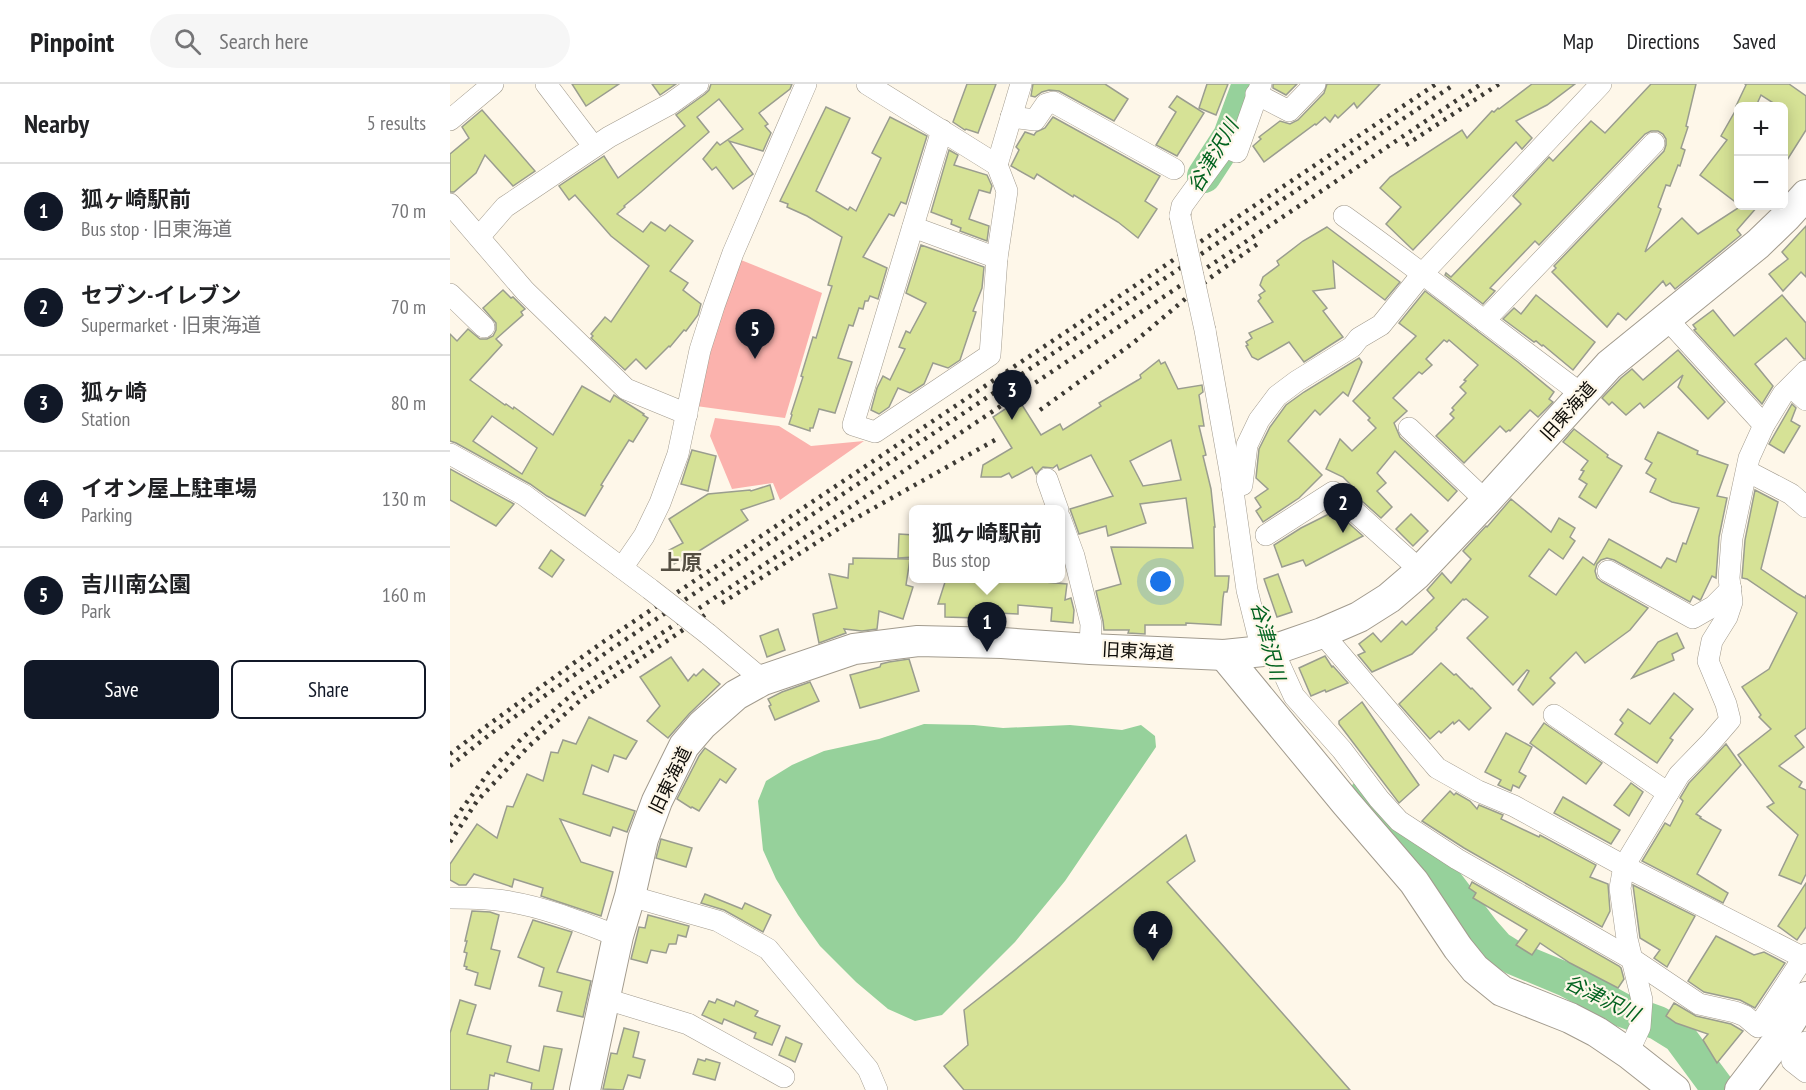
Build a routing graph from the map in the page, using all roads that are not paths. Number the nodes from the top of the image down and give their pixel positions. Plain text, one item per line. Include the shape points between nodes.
1 (493, 84) edge
2 (546, 84) edge
3 (698, 84) edge
4 (806, 84) edge
5 (867, 84) edge
6 (1020, 84) edge
7 (1315, 84) edge
8 (1601, 84) edge
9 (1258, 89) edge
10 (1011, 117) junction
11 (450, 120) edge
12 (942, 130) junction
13 (1654, 143) dead end
14 (594, 147) junction
15 (997, 165) junction
16 (1174, 169) dead end
17 (1806, 195) edge
18 (450, 204) edge
19 (1344, 216) dead end
20 (913, 227) junction
21 (478, 237) junction
22 (997, 258) junction
23 (1423, 273) junction
24 (450, 294) edge
25 (1667, 318) junction
26 (1484, 321) junction
27 (484, 327) dead end
28 (1806, 371) edge
29 (1798, 394) edge
30 (1583, 395) junction
31 (687, 414) junction
32 (1764, 424) junction
33 (1409, 428) dead end
34 (450, 454) edge
35 (1747, 471) junction
36 (1047, 479) dead end
37 (1232, 487) junction
38 (1486, 501) junction
39 (1056, 505) edge
40 (1806, 507) edge
41 (1065, 532) edge
42 (1266, 535) dead end
43 (622, 568) junction
44 (1420, 570) junction
45 (1608, 571) dead end
46 (1731, 589) junction
47 (1322, 633) junction
48 (1090, 649) junction
49 (1268, 650) junction
50 (1224, 655) junction
51 (763, 680) junction
52 (1554, 715) dead end
53 (1668, 793) junction
54 (1624, 866) junction
55 (630, 896) junction
56 (450, 898) edge
57 (618, 936) junction
58 (1805, 956) edge
59 (1632, 959) junction
60 (1806, 997) edge
61 (603, 998) junction
62 (1806, 1042) edge
63 (1628, 1053) junction
64 (1806, 1072) edge
65 (784, 1077) dead end
66 (1806, 1080) edge
67 (585, 1090) edge
68 (877, 1090) edge
69 (1675, 1090) edge
70 (1740, 1090) edge
71 (1800, 1090) edge

1 - 11 street
2 - 14 street
3 - 14 street
4 - 31 street via 714,306
5 - 12 street
6 - 10 street
7 - 9 street via 1289,111
8 - 23 street
9 - 37 street, bridge via 1237,152 1226,147 1182,206 1180,216 1205,330
10 - 15 street
10 - 16 street via 1035,120 1053,102
12 - 15 street
12 - 20 street
13 - 26 street
14 - 21 street via 505,207
15 - 22 street via 1007,191
17 - 25 street, 旧東海道 via 1758,244
18 - 21 street
19 - 23 street
20 - 22 street
20 - 22 street via 853,425 875,432 990,355
21 - 31 street via 525,291 626,389
23 - 26 street
23 - 37 street via 1382,325 1277,396 1259,420 1248,445 1242,485
24 - 27 street
25 - 30 street, 旧東海道 via 1609,365
25 - 32 street
26 - 30 street
28 - 29 street
29 - 32 street via 1783,394
30 - 38 street, 旧東海道
31 - 43 street via 660,503
32 - 35 street
33 - 38 street
34 - 43 street via 524,495
35 - 40 street via 1791,494
35 - 46 street via 1732,538
36 - 39 street
37 - 49 street via 1247,590
38 - 44 street, 旧東海道
41 - 48 street via 1091,624
42 - 44 street via 1333,492
43 - 51 street, bridge
44 - 47 street, 旧東海道 via 1389,598
45 - 46 street via 1693,618 1714,606
46 - 53 street via 1732,602 1712,640 1708,661 1730,720 1679,774
47 - 49 street, 旧東海道
47 - 54 street via 1437,768
48 - 50 street, 旧東海道
48 - 51 street, 旧東海道 via 918,641 854,649
49 - 50 street, 旧東海道
49 - 59 street via 1294,696 1400,821 1457,859
50 - 63 street via 1414,882 1475,969 1502,991 1570,1018
51 - 55 street, 旧東海道 via 736,696 684,746 657,801
52 - 53 street
53 - 54 street
54 - 58 street
54 - 59 street via 1620,888
55 - 57 street, 旧東海道
55 - 68 street via 718,921 768,949 868,1069
56 - 57 street via 511,902
57 - 61 street, 旧東海道
58 - 59 street via 1758,1028 1735,1012 1699,1005
59 - 63 street via 1642,1000 1640,1027
60 - 70 street
61 - 65 street via 688,1024
61 - 67 street, 旧東海道
62 - 64 street via 1792,1061
63 - 69 street
66 - 71 street

